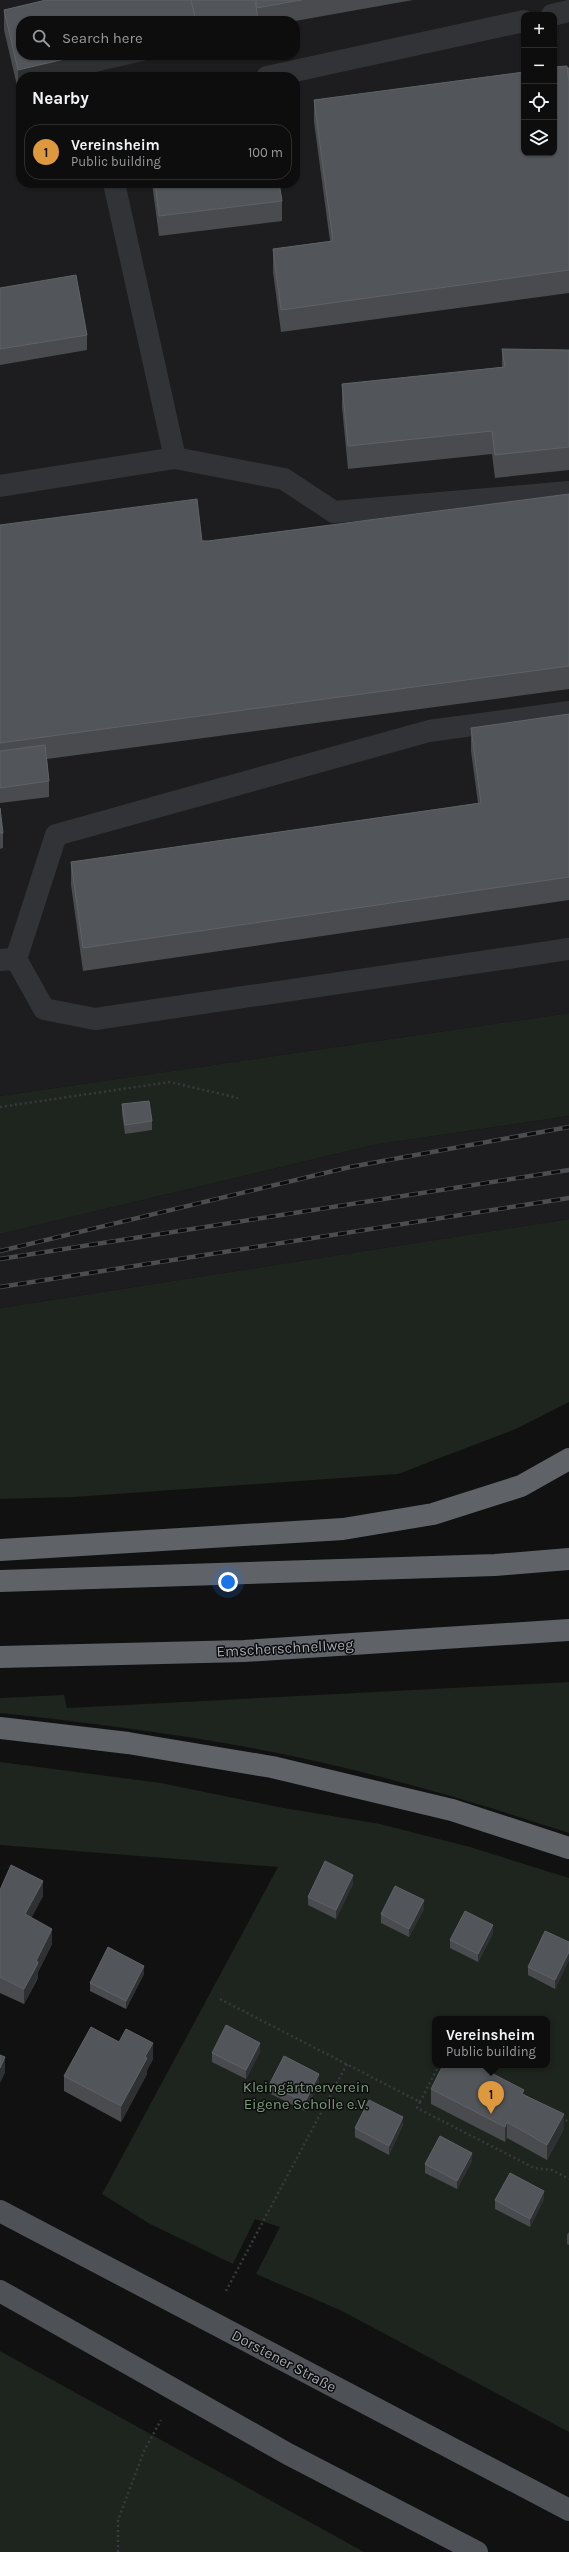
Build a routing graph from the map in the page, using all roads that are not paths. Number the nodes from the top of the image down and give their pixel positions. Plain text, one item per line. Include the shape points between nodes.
1 (569, 11) edge
2 (557, 14) edge
3 (521, 22) edge
4 (290, 72) edge
5 (115, 188) edge
6 (175, 458) junction
7 (0, 486) edge
8 (569, 492) edge
9 (569, 712) edge
10 (569, 949) edge
11 (8, 960) edge
12 (569, 1460) edge
13 (0, 1550) edge
14 (569, 1558) edge
15 (0, 1580) edge
16 (569, 1630) edge
17 (0, 1657) edge
18 (0, 1728) edge
19 (569, 1848) edge
20 (0, 2211) edge
21 (0, 2291) edge
22 (569, 2510) edge
23 (478, 2552) edge

1 - 2 lane
3 - 4 lane
5 - 6 lane
6 - 7 lane
6 - 8 lane via 284,479 334,512
9 - 11 lane via 429,731 56,835
10 - 11 lane via 95,1019 44,1009
12 - 13 highway via 521,1486 433,1514 343,1529
14 - 15 highway via 495,1565
16 - 17 highway, Emscherschnellweg via 244,1651
18 - 19 highway via 128,1743 272,1767 452,1810
20 - 22 main road, Dorstener Straße
21 - 23 main road via 288,2454

